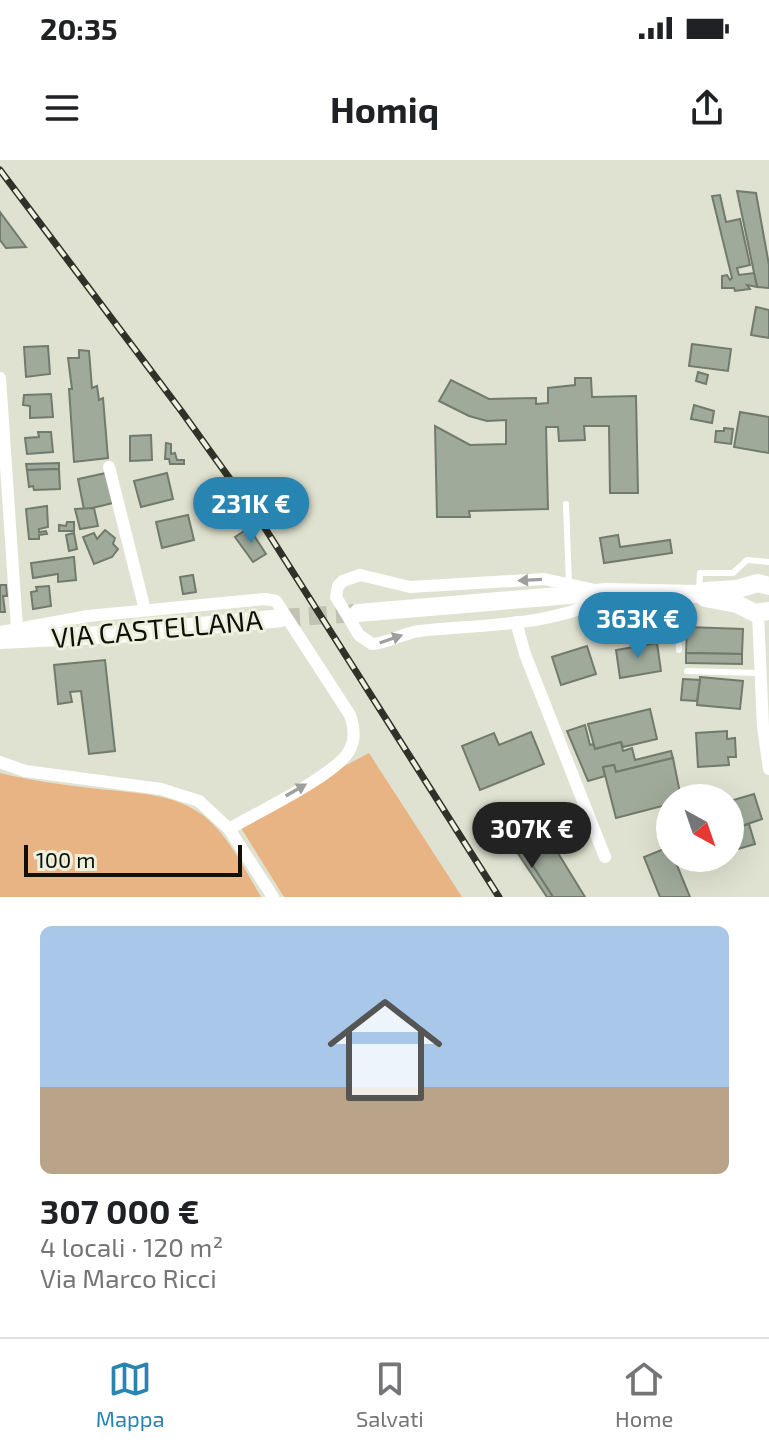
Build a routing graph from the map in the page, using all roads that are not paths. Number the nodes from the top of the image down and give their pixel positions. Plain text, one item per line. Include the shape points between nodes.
1 (0, 378) edge
2 (109, 467) dead end
3 (566, 504) dead end
4 (769, 562) edge
5 (569, 584) junction
6 (760, 586) edge
7 (611, 592) junction
8 (675, 593) junction
9 (699, 594) junction
10 (145, 610) junction
11 (758, 611) edge
12 (358, 613) tunnel mouth
13 (282, 618) tunnel mouth
14 (516, 622) junction
15 (17, 628) junction
16 (0, 632) edge
17 (0, 640) edge
18 (32, 640) junction
19 (679, 650) dead end
20 (0, 655) edge
21 (687, 671) dead end
22 (760, 673) junction
23 (0, 762) edge
24 (769, 769) edge
25 (229, 829) junction
26 (605, 857) dead end
27 (273, 897) edge

1 - 15 street
2 - 10 street, VIA CASTELLANA
3 - 5 lane
4 - 9 lane via 747,560 733,573 700,573
5 - 7 street
5 -> 14 street via 544,579 419,587 360,575 343,581 336,592 355,629 372,644 419,631
6 - 9 street
6 - 11 street via 744,597
7 - 8 street
7 - 12 street
7 - 14 street via 583,608
8 - 9 street
8 - 19 lane
9 - 11 street
10 - 15 street
25 -> 10 street via 341,762 352,745 352,721 276,601
11 - 22 street
13 - 18 street, VIA CASTELLANA
14 - 26 street
15 - 16 street
17 - 18 street, VIA CASTELLANA
18 - 20 street, VIA CASTELLANA
21 - 22 lane
22 - 24 street
23 - 25 street via 25,771 176,793 199,801
25 - 27 street

